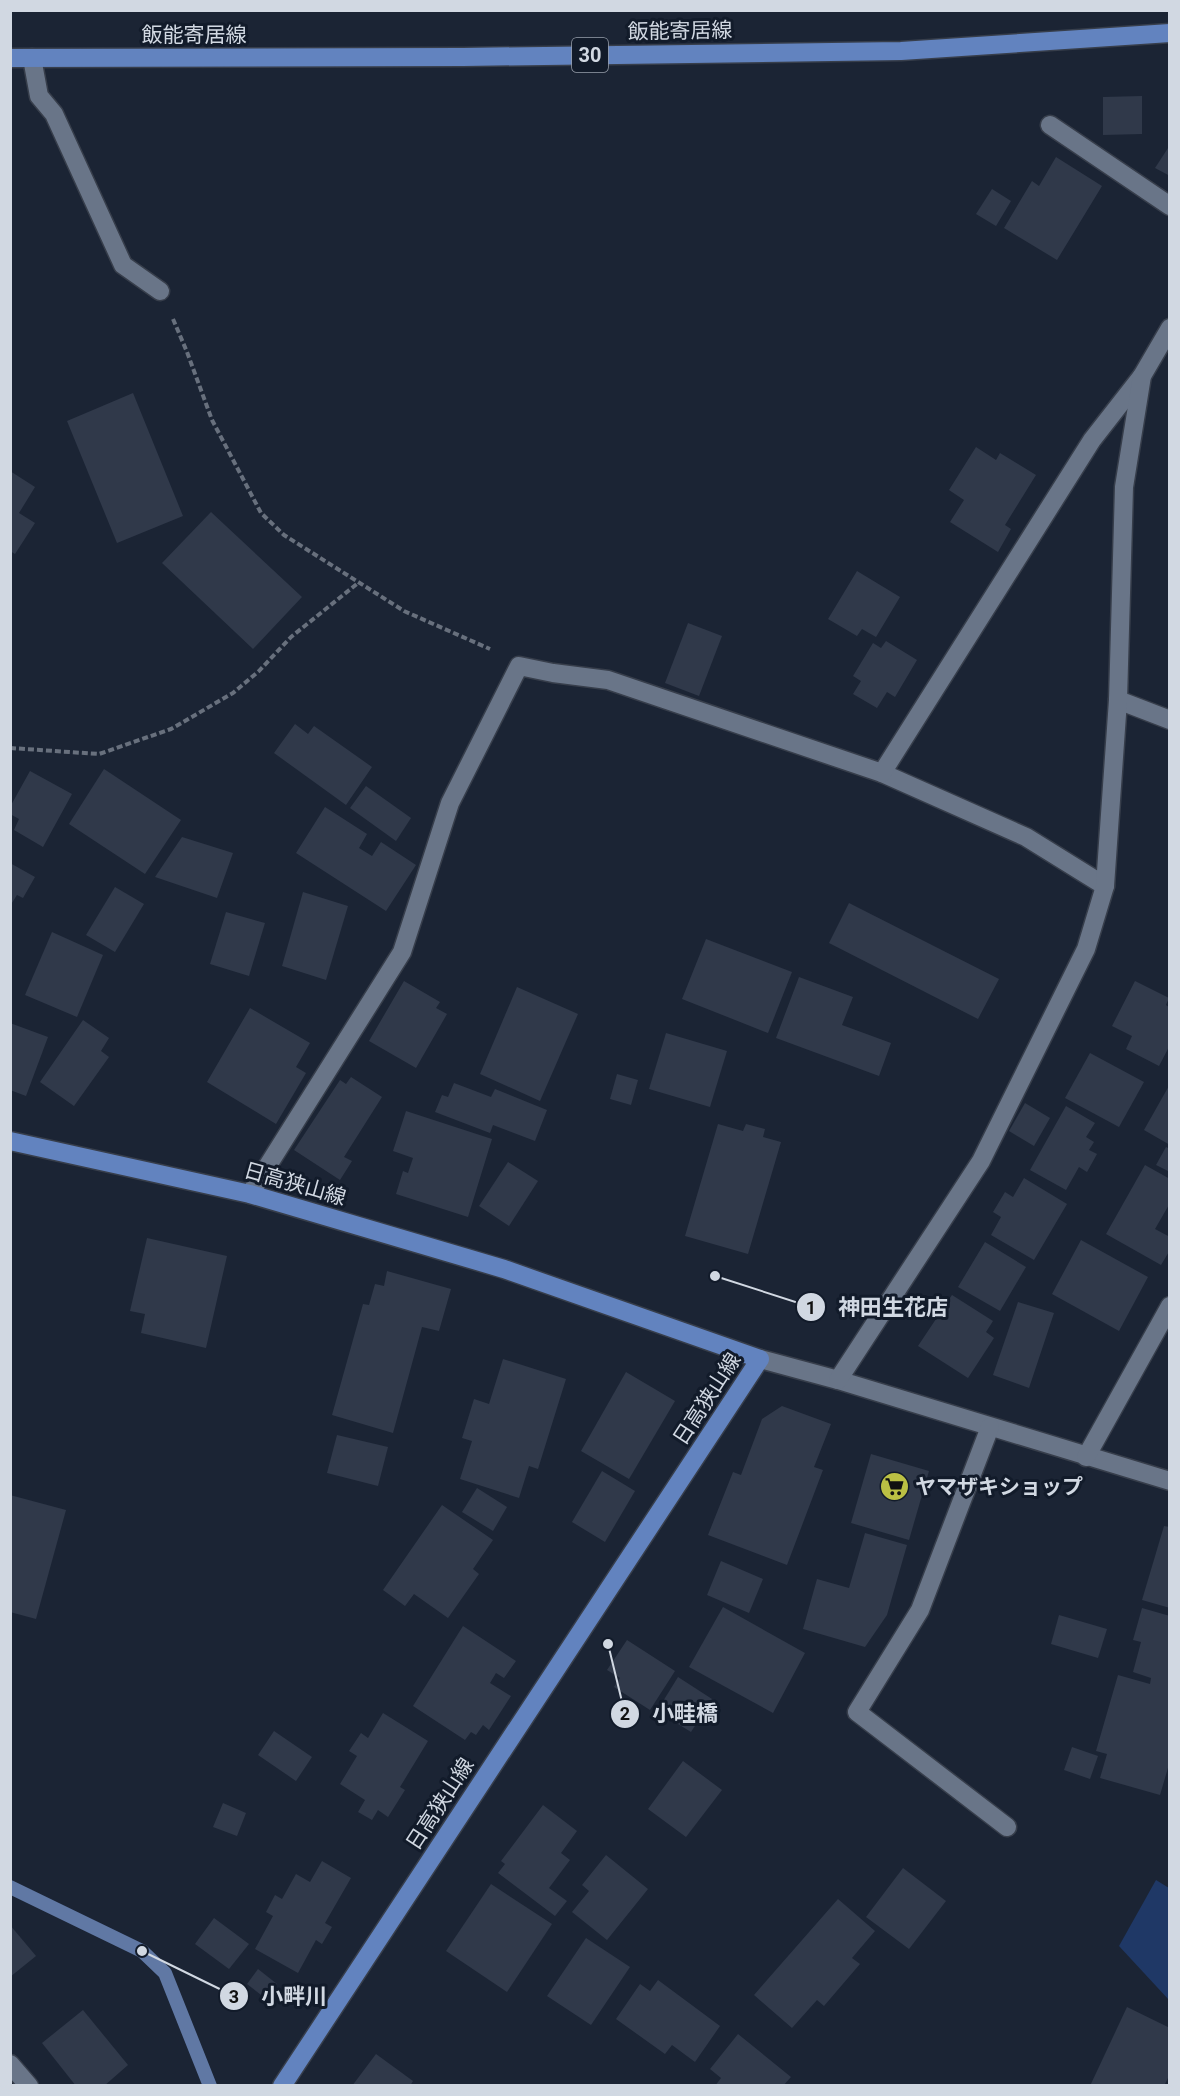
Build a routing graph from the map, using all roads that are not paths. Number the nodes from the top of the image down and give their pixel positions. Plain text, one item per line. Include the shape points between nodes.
1 (1170, 33) edge
2 (10, 58) edge
3 (32, 58) junction
4 (1050, 126) dead end
5 (1170, 206) edge
6 (160, 291) road end
7 (1170, 328) edge
8 (1142, 376) junction
9 (1118, 700) junction
10 (1170, 720) edge
11 (882, 773) junction
12 (1104, 886) junction
13 (10, 1141) edge
14 (250, 1194) junction
15 (1170, 1306) edge
16 (760, 1359) junction
17 (838, 1380) junction
18 (990, 1427) junction
19 (1086, 1457) junction
20 (1170, 1481) edge
21 (1007, 1827) dead end
22 (10, 2064) edge
23 (29, 2085) edge
24 (282, 2085) edge

1 - 3 main road, 飯能寄居線 / 30 via 901,51
2 - 3 main road, 飯能寄居線 / 30
3 - 6 street via 39,96 54,114 123,265
4 - 5 street
7 - 8 street
8 - 9 street via 1124,487
8 - 11 street via 1092,440
9 - 10 street
9 - 12 street
11 - 12 street via 1026,837
11 - 14 street via 608,680 519,666 450,803 402,952
12 - 17 street via 1086,949 981,1161
13 - 14 main road, 日高狭山線
14 - 16 main road, 日高狭山線 via 504,1269
15 - 19 street
16 - 17 street
16 - 24 main road, 日高狭山線
17 - 18 street
18 - 19 street
18 - 21 street via 920,1610 857,1712
19 - 20 street
22 - 23 street

